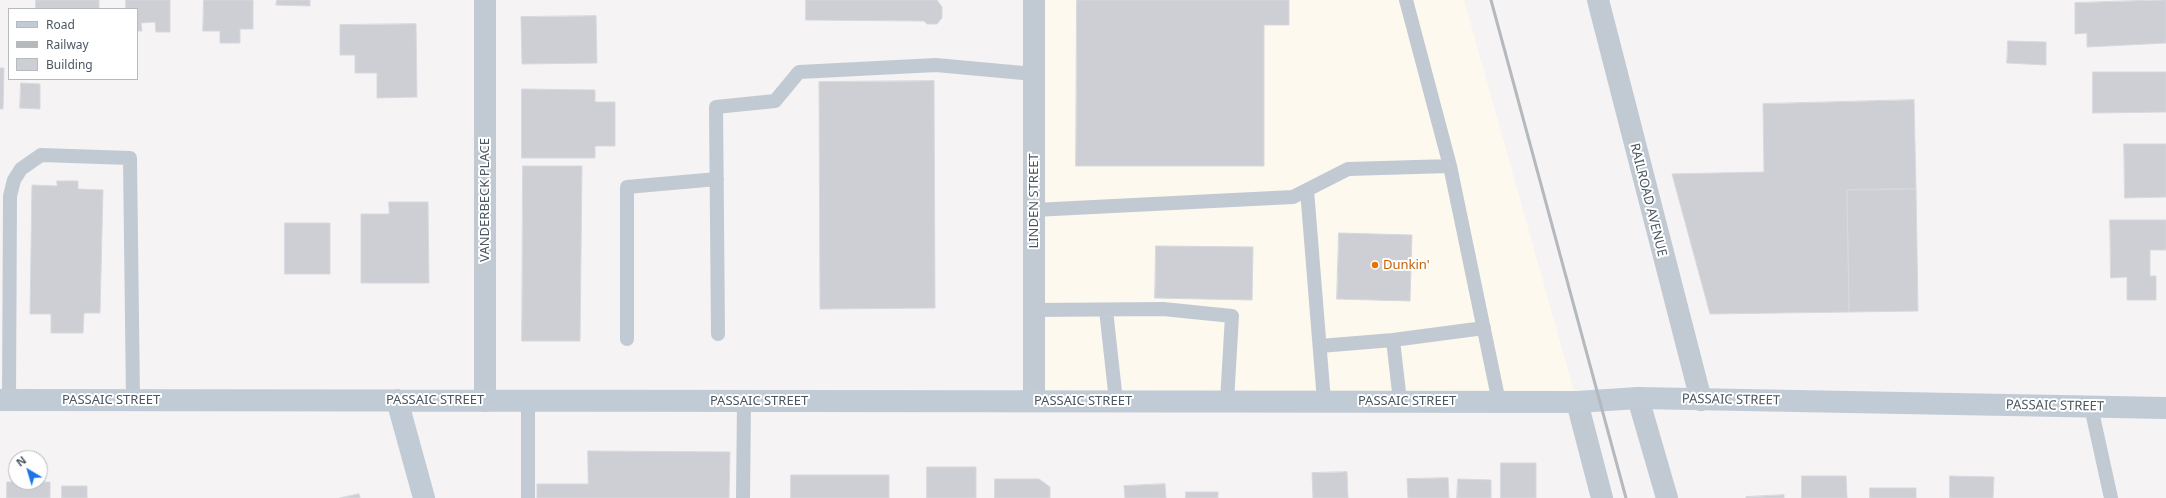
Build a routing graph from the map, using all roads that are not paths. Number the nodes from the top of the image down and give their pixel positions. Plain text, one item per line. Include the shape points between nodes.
1 (486, 0) edge
2 (1034, 0) edge
3 (1406, 0) edge
4 (1598, 0) edge
5 (1034, 74) junction
6 (1450, 166) junction
7 (717, 179) junction
8 (1307, 190) junction
9 (1034, 210) junction
10 (1034, 310) junction
11 (1106, 310) junction
12 (1484, 328) junction
13 (718, 334) dead end
14 (627, 339) dead end
15 (1393, 340) junction
16 (1320, 346) junction
17 (1638, 398) junction
18 (5, 400) edge
19 (133, 400) junction
20 (397, 400) junction
21 (485, 400) junction
22 (528, 400) junction
23 (1700, 400) junction
24 (744, 401) junction
25 (1034, 401) junction
26 (1116, 401) junction
27 (1227, 401) junction
28 (1324, 401) junction
29 (1400, 402) junction
30 (1499, 402) junction
31 (1577, 402) junction
32 (2091, 407) junction
33 (2166, 408) edge
34 (424, 498) edge
35 (528, 498) edge
36 (743, 498) edge
37 (1602, 498) edge
38 (1667, 498) edge
39 (2111, 498) edge

1 - 21 street, VANDERBECK PLACE
2 - 5 street, LINDEN STREET
3 - 6 lane
4 - 23 street, RAILROAD AVENUE
5 - 7 lane via 936,65 799,72 775,101 716,107
5 - 9 street, LINDEN STREET
6 - 8 lane via 1348,168
6 - 12 lane
7 - 13 lane
7 - 14 lane via 627,187
8 - 9 lane via 1293,197
8 - 16 lane
9 - 10 street, LINDEN STREET
10 - 11 lane
10 - 25 street, LINDEN STREET
11 - 26 lane
11 - 27 lane via 1163,309 1232,316
12 - 15 lane
12 - 30 lane
15 - 16 lane
15 - 29 lane
16 - 28 lane
17 - 23 main road, PASSAIC STREET
17 - 31 main road, PASSAIC STREET
17 - 38 street
18 - 19 main road, PASSAIC STREET
18 - 19 lane via 10,196 14,180 21,169 41,155 130,158
19 - 20 main road, PASSAIC STREET
20 - 21 main road, PASSAIC STREET
20 - 34 main road
21 - 22 main road, PASSAIC STREET
22 - 24 main road, PASSAIC STREET
22 - 35 lane
23 - 32 main road, PASSAIC STREET
24 - 25 main road, PASSAIC STREET
24 - 36 lane
25 - 26 main road, PASSAIC STREET
26 - 27 main road, PASSAIC STREET
27 - 28 main road, PASSAIC STREET
28 - 29 main road, PASSAIC STREET
29 - 30 main road, PASSAIC STREET
30 - 31 main road, PASSAIC STREET
31 - 37 street
32 - 33 main road, PASSAIC STREET
32 - 39 lane

